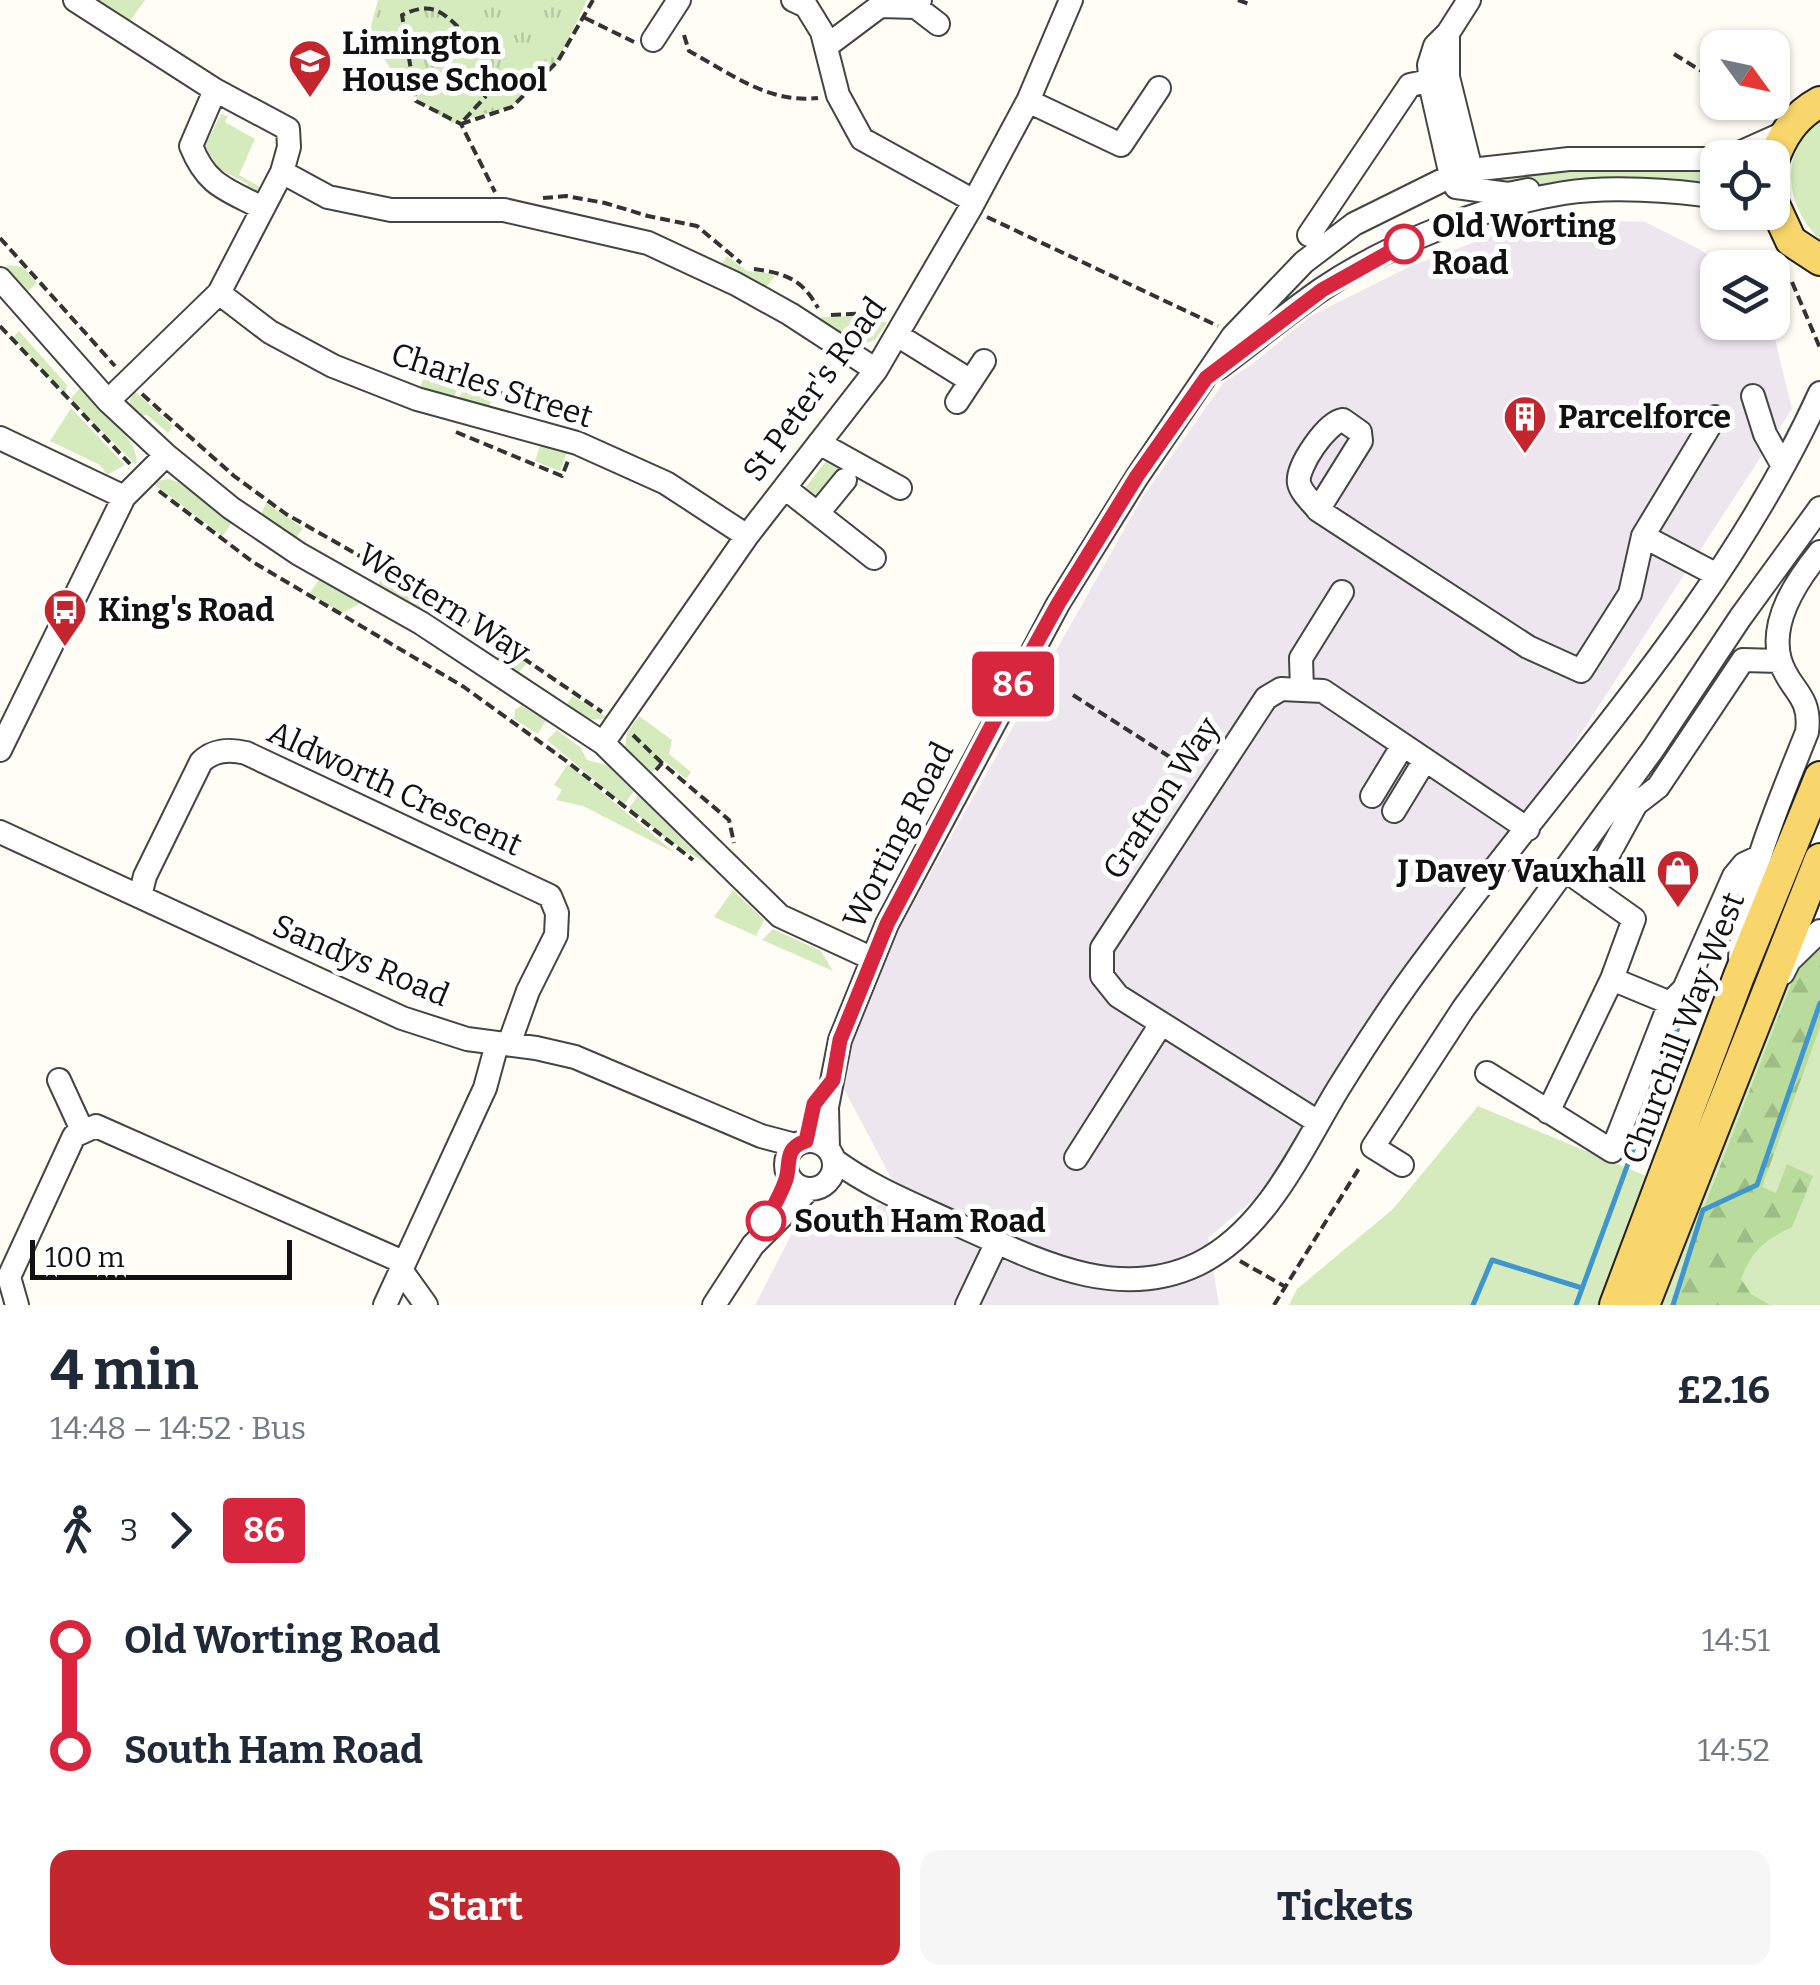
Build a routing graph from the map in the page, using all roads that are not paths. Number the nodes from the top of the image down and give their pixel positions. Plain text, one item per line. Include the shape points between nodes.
1 (75, 0) edge
2 (679, 0) edge
3 (793, 0) edge
4 (1071, 0) edge
5 (1468, 0) edge
6 (918, 3) edge
7 (938, 24) dead end
8 (668, 33) road end
9 (828, 45) junction
10 (1439, 78) junction
11 (1159, 88) dead end
12 (215, 90) junction
13 (1028, 101) junction
14 (1820, 102) edge
15 (1786, 132) junction
16 (1768, 140) edge
17 (1782, 140) edge
18 (1700, 160) edge
19 (282, 172) junction
20 (1462, 178) junction
21 (1565, 192) junction
22 (1700, 194) edge
23 (972, 205) junction
24 (262, 208) junction
25 (1450, 227) junction
26 (1784, 230) edge
27 (1308, 234) dead end
28 (1820, 260) edge
29 (0, 279) edge
30 (219, 293) junction
31 (900, 329) junction
32 (984, 361) dead end
33 (876, 370) junction
34 (1206, 378) junction
35 (970, 381) junction
36 (1820, 392) edge
37 (1753, 396) dead end
38 (108, 401) junction
39 (957, 402) dead end
40 (1714, 417) dead end
41 (1814, 421) edge
42 (0, 438) edge
43 (819, 444) junction
44 (166, 455) junction
45 (1783, 466) junction
46 (845, 480) dead end
47 (784, 488) junction
48 (900, 488) dead end
49 (124, 496) junction
50 (1820, 508) edge
51 (1318, 510) dead end
52 (818, 513) junction
53 (747, 536) junction
54 (1642, 536) junction
55 (1820, 552) edge
56 (874, 558) dead end
57 (1717, 576) junction
58 (1342, 592) dead end
59 (1780, 661) junction
60 (1302, 690) junction
61 (603, 743) junction
62 (1403, 745) junction
63 (0, 750) edge
64 (1425, 760) junction
65 (1820, 777) edge
66 (1372, 796) dead end
67 (1394, 811) dead end
68 (1528, 829) junction
69 (0, 832) edge
70 (1757, 858) junction
71 (1820, 859) edge
72 (1565, 870) junction
73 (1590, 888) junction
74 (140, 896) junction
75 (1820, 931) edge
76 (871, 958) junction
77 (1739, 976) junction
78 (1612, 979) junction
79 (1670, 1003) junction
80 (1161, 1024) junction
81 (503, 1044) junction
82 (1739, 1059) junction
83 (1487, 1074) dead end
84 (60, 1080) dead end
85 (1548, 1112) junction
86 (1318, 1122) junction
87 (82, 1130) junction
88 (806, 1155) junction
89 (1076, 1158) dead end
90 (1402, 1165) dead end
91 (817, 1187) junction
92 (888, 1196) junction
93 (997, 1242) junction
94 (753, 1245) junction
95 (402, 1266) junction
96 (9, 1292) edge
97 (386, 1305) edge
98 (408, 1305) edge
99 (426, 1305) edge
100 (714, 1305) edge
101 (968, 1305) edge
102 (1615, 1305) edge
103 (1644, 1305) edge

1 - 12 street
2 - 8 street
3 - 9 street via 806,6
4 - 13 street, St Peter's Road
5 - 10 street via 1448,33
6 - 7 street
6 - 9 street via 880,6
9 - 23 street via 838,95 862,139
10 - 20 street
10 - 27 street via 1410,85
11 - 13 street via 1121,145
12 - 19 street via 288,129
12 - 24 street via 191,146 201,171
13 - 23 street, St Peter's Road
14 - 15 main road
15 - 16 street
15 - 17 main road
18 - 20 street, Worting Road via 1662,161 1624,150 1598,161 1569,159
19 - 24 street
19 - 33 street via 328,197 391,210 504,210 648,243 736,284
20 - 21 street, Worting Road via 1508,194 1544,186
20 - 25 street
20 - 34 street, Worting Road via 1363,218 1304,262 1234,336
21 - 22 street, Worting Road
21 - 25 street, Worting Road
23 - 31 street, St Peter's Road
24 - 30 street
25 - 34 street, Worting Road via 1339,279
26 - 28 main road
29 - 38 street, Western Way
30 - 38 street
30 - 53 street, Charles Street via 270,332 333,366 434,404 577,443 666,483
31 - 33 street, St Peter's Road
31 - 35 street
32 - 35 street
33 - 43 street, St Peter's Road
34 - 76 street, Worting Road via 1058,604
35 - 39 street
36 - 41 street
37 - 45 street
38 - 44 street, Western Way
40 - 54 street
41 - 45 street
42 - 49 street
43 - 47 street, St Peter's Road
43 - 48 street
44 - 49 street
44 - 61 street, Western Way via 268,534 421,623
45 - 57 street
46 - 52 street
47 - 52 street
47 - 53 street, St Peter's Road
49 - 63 street
50 - 72 street
51 - 54 street via 1528,647 1582,671 1630,594
52 - 56 street
53 - 61 street, St Peter's Road
54 - 57 street
55 - 59 street via 1796,580 1786,607
57 - 68 street
58 - 60 street via 1301,658
59 - 70 street via 1807,704 1807,732
59 - 73 street via 1743,660 1658,787 1636,804
60 - 62 street via 1323,691
60 - 80 street, Grafton Way via 1282,689 1266,698 1102,948 1102,976 1118,996
61 - 76 street, Western Way via 780,916
62 - 64 street
62 - 66 street
64 - 67 street
64 - 68 street
65 - 77 main road, Churchill Way West
68 - 86 street via 1427,957
69 - 74 street, Sandys Road
70 - 77 street
70 - 79 street via 1734,876 1684,989
71 - 82 main road, Churchill Way West
72 - 73 street
72 - 90 street via 1462,1009 1373,1147
73 - 78 street via 1634,919
74 - 81 street, Sandys Road via 402,1018
74 - 81 street, Aldworth Crescent via 201,762 213,753 246,752 550,896 556,935
75 - 82 street via 1790,961
76 - 88 street, Worting Road via 840,1040 833,1080 814,1104
77 - 102 main road, Churchill Way West
78 - 79 street
78 - 85 street
79 - 85 street via 1612,1151
80 - 86 street, Grafton Way
80 - 89 street
81 - 88 street, Sandys Road via 575,1057
81 - 95 street
82 - 103 main road, Churchill Way West
83 - 85 street
84 - 87 street
86 - 93 street via 1266,1207 1199,1263 1131,1280 1091,1278
87 - 95 street via 96,1126
87 - 96 street via 9,1277
88 - 91 street via 801,1188
88 - 91 street via 832,1176
88 - 92 street
88 - 94 street, Worting Road
91 - 92 street
91 - 94 street, Worting Road
92 - 93 street
93 - 101 street
94 - 100 street, Worting Road
95 - 97 street
95 - 99 street
97 - 98 street

